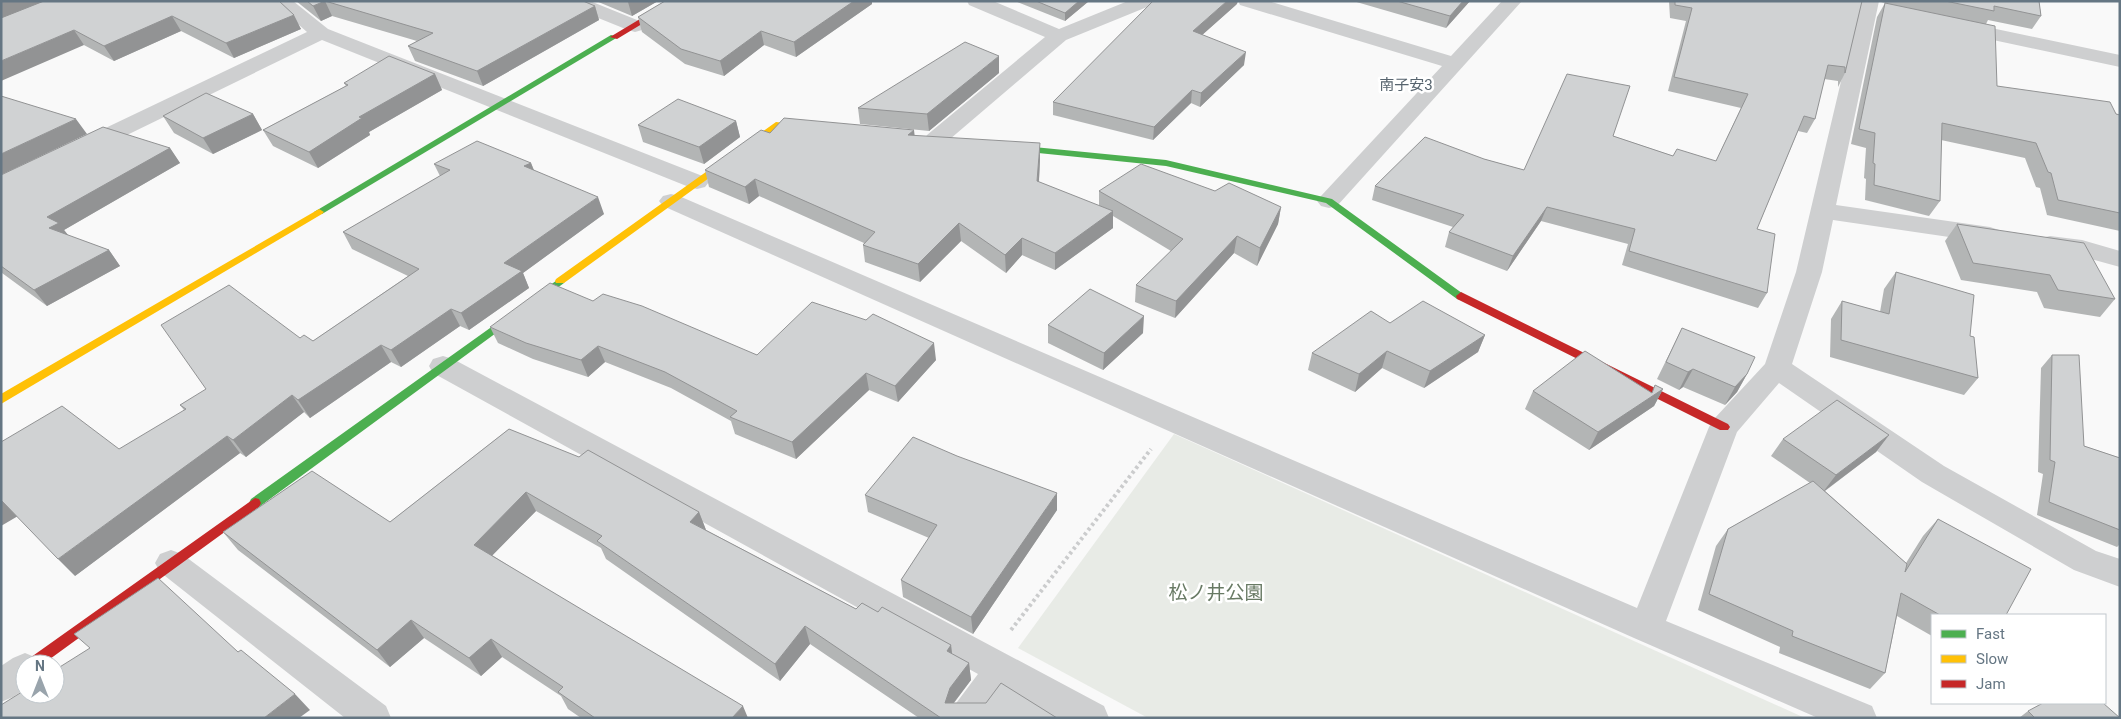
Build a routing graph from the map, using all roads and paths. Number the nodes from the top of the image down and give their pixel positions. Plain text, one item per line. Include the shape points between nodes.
1 (280, 1) edge
2 (573, 1) edge
3 (676, 1) edge
4 (976, 1) edge
5 (1146, 1) edge
6 (1247, 1) edge
7 (1513, 1) edge
8 (1876, 7) edge
9 (1936, 22) edge
10 (635, 26) junction
11 (321, 33) junction
12 (1059, 36) junction
13 (2120, 61) edge
14 (1456, 64) junction
15 (502, 106) junction
16 (826, 130) edge
17 (938, 141) edge
18 (993, 146) edge
19 (64, 156) edge
20 (697, 182) junction
21 (671, 201) junction
22 (1329, 201) junction
23 (1823, 211) junction
24 (2120, 259) edge
25 (443, 366) junction
26 (1777, 368) junction
27 (1, 400) edge
28 (1172, 420) junction
29 (1724, 427) junction
30 (171, 563) junction
31 (2120, 573) edge
32 (1646, 628) junction
33 (46, 654) edge
34 (994, 666) junction
35 (15, 676) edge
36 (1, 686) edge
37 (373, 718) edge
38 (967, 718) edge
39 (1090, 718) edge
40 (1859, 718) edge

1 - 11 street
2 - 10 street
3 - 10 street
4 - 12 street
5 - 12 street
6 - 14 street
7 - 14 street
8 - 23 street
9 - 13 street
10 - 15 street
11 - 15 street
11 - 19 street
12 - 17 street
14 - 22 street
15 - 20 street
15 - 27 street
16 - 20 street via 776,125
18 - 22 street via 1166,163
20 - 21 street
21 - 25 street
21 - 28 street
22 - 29 street via 1453,292
23 - 24 street via 2082,248
23 - 26 street via 1809,272
25 - 30 street
25 - 34 street
26 - 29 street
26 - 31 street via 1933,474 2085,561
28 - 32 street
28 - 34 path
29 - 32 street
30 - 33 street
30 - 37 street
32 - 40 street
34 - 38 street
34 - 39 street
35 - 36 street

